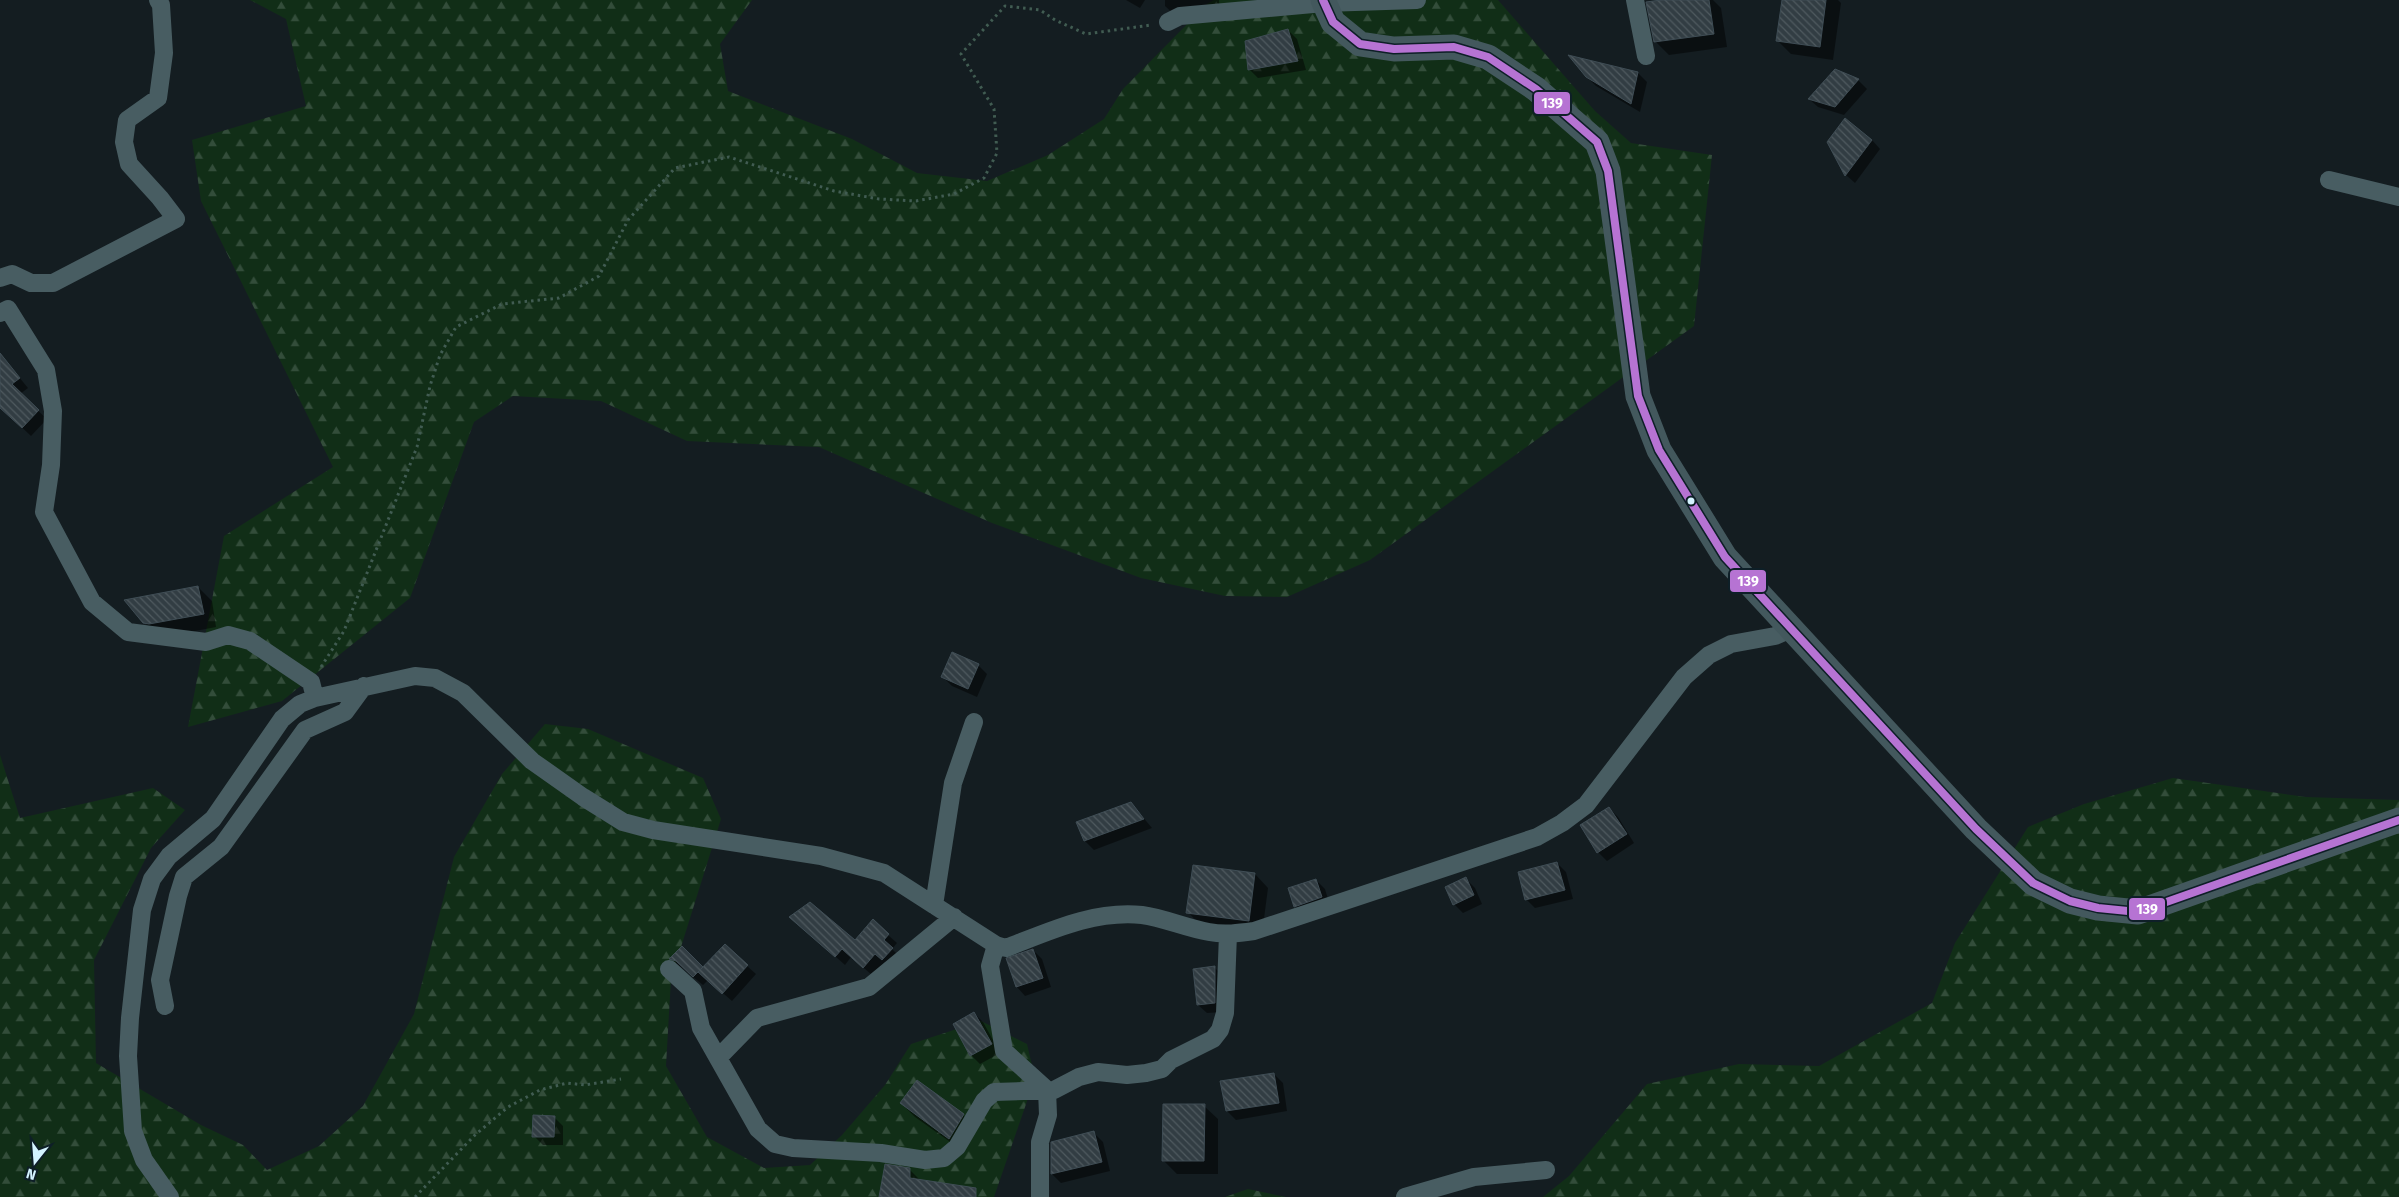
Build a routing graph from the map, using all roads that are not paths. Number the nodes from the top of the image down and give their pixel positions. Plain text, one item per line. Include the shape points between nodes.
1 (158, 0) edge
2 (1417, 0) edge
3 (1635, 0) edge
4 (1324, 1) edge
5 (1168, 22) road end
6 (1646, 56) dead end
7 (2329, 180) dead end
8 (2399, 197) edge
9 (0, 278) edge
10 (0, 313) edge
11 (1791, 629) junction
12 (364, 686) junction
13 (313, 690) junction
14 (974, 722) dead end
15 (2399, 820) edge
16 (934, 905) junction
17 (954, 917) junction
18 (1228, 934) junction
19 (996, 944) junction
20 (669, 969) dead end
21 (165, 1006) dead end
22 (718, 1058) junction
23 (1047, 1090) junction
24 (1546, 1170) dead end
25 (170, 1197) edge
26 (1040, 1197) edge
27 (1405, 1197) edge

1 - 9 street via 164,53 158,98 127,120 124,142 129,164 176,219 52,283 31,283 12,274
2 - 4 street
3 - 6 street
4 - 5 street via 1180,16
4 - 11 main road via 1333,22 1360,44 1394,49 1454,47 1488,57 1536,89 1597,142 1608,171 1638,396 1659,450 1725,557
7 - 8 street
10 - 13 street via 8,309 46,370 53,411 51,465 44,512 92,602 128,632 206,642 228,635 250,641
11 - 15 main road via 1976,828 2033,883 2070,901 2138,912
11 - 18 street via 1775,636 1731,644 1710,655 1684,677 1586,804 1554,828 1537,837 1254,931
12 - 13 street
12 - 16 street via 415,676 441,681 463,693 532,761 623,822 653,830 821,856 884,873
12 - 21 street via 345,712 305,730 221,847 184,877 160,980
13 - 25 street via 282,720 213,819 169,856 152,879 142,910 128,1056 134,1131 144,1160
14 - 16 street via 953,783
16 - 17 street
17 - 19 street
17 - 22 street via 869,987 757,1018
18 - 19 street via 1142,915 1114,915 1086,918 1006,948
18 - 23 street via 1225,1014 1220,1030 1212,1039 1171,1060 1162,1069 1127,1075 1098,1072
19 - 23 street via 990,966 1004,1051
20 - 22 street via 693,991 701,1028
22 - 23 street via 758,1129 775,1144 793,1148 924,1160 944,1158 957,1147 984,1101 994,1092
23 - 26 street via 1048,1115 1040,1142
24 - 27 street via 1474,1178

